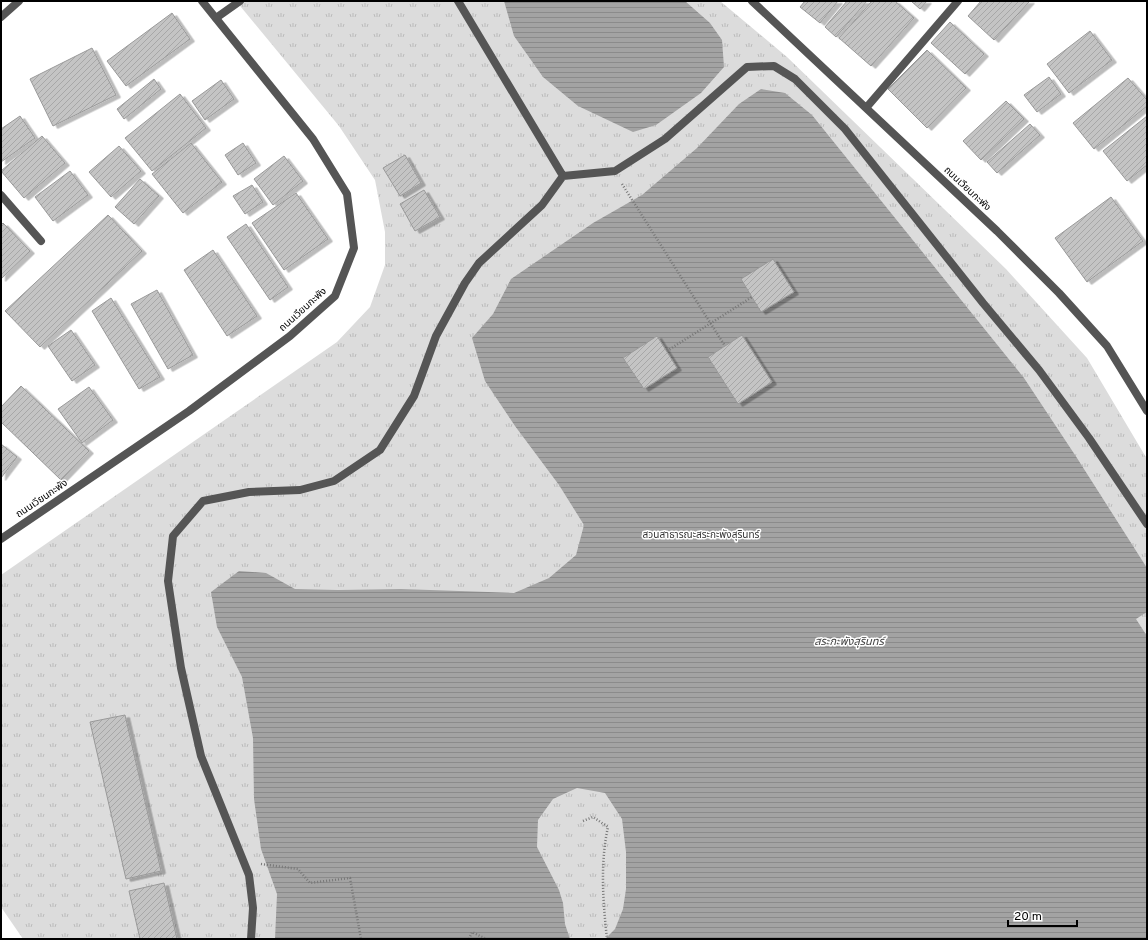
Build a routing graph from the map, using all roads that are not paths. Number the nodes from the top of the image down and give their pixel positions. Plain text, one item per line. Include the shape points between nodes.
1 (19, 1) edge
2 (202, 1) edge
3 (240, 1) edge
4 (458, 1) edge
5 (752, 1) edge
6 (958, 1) edge
7 (1, 17) edge
8 (216, 18) junction
9 (866, 108) junction
10 (563, 176) junction
11 (1, 195) edge
12 (41, 241) dead end
13 (1147, 411) edge
14 (1147, 524) edge
15 (1, 539) edge
16 (251, 939) edge

1 - 7 street
2 - 8 street, ถนนเวียนกะพัง
3 - 8 street
4 - 10 street
5 - 9 street, ถนนเวียนกะพัง
6 - 9 street
8 - 15 street, ถนนเวียนกะพัง via 313,139 347,194 354,248 335,296 290,336 189,411
9 - 13 street, ถนนเวียนกะพัง via 997,230 1059,293 1106,346
10 - 14 street via 615,171 665,139 747,67 774,66 795,80 845,129 1039,370
10 - 16 street via 542,206 479,263 465,283 436,336 414,396 380,450 334,481 300,490 248,492 204,500 173,536 168,581 181,668 201,756 248,875 253,908
11 - 12 street

